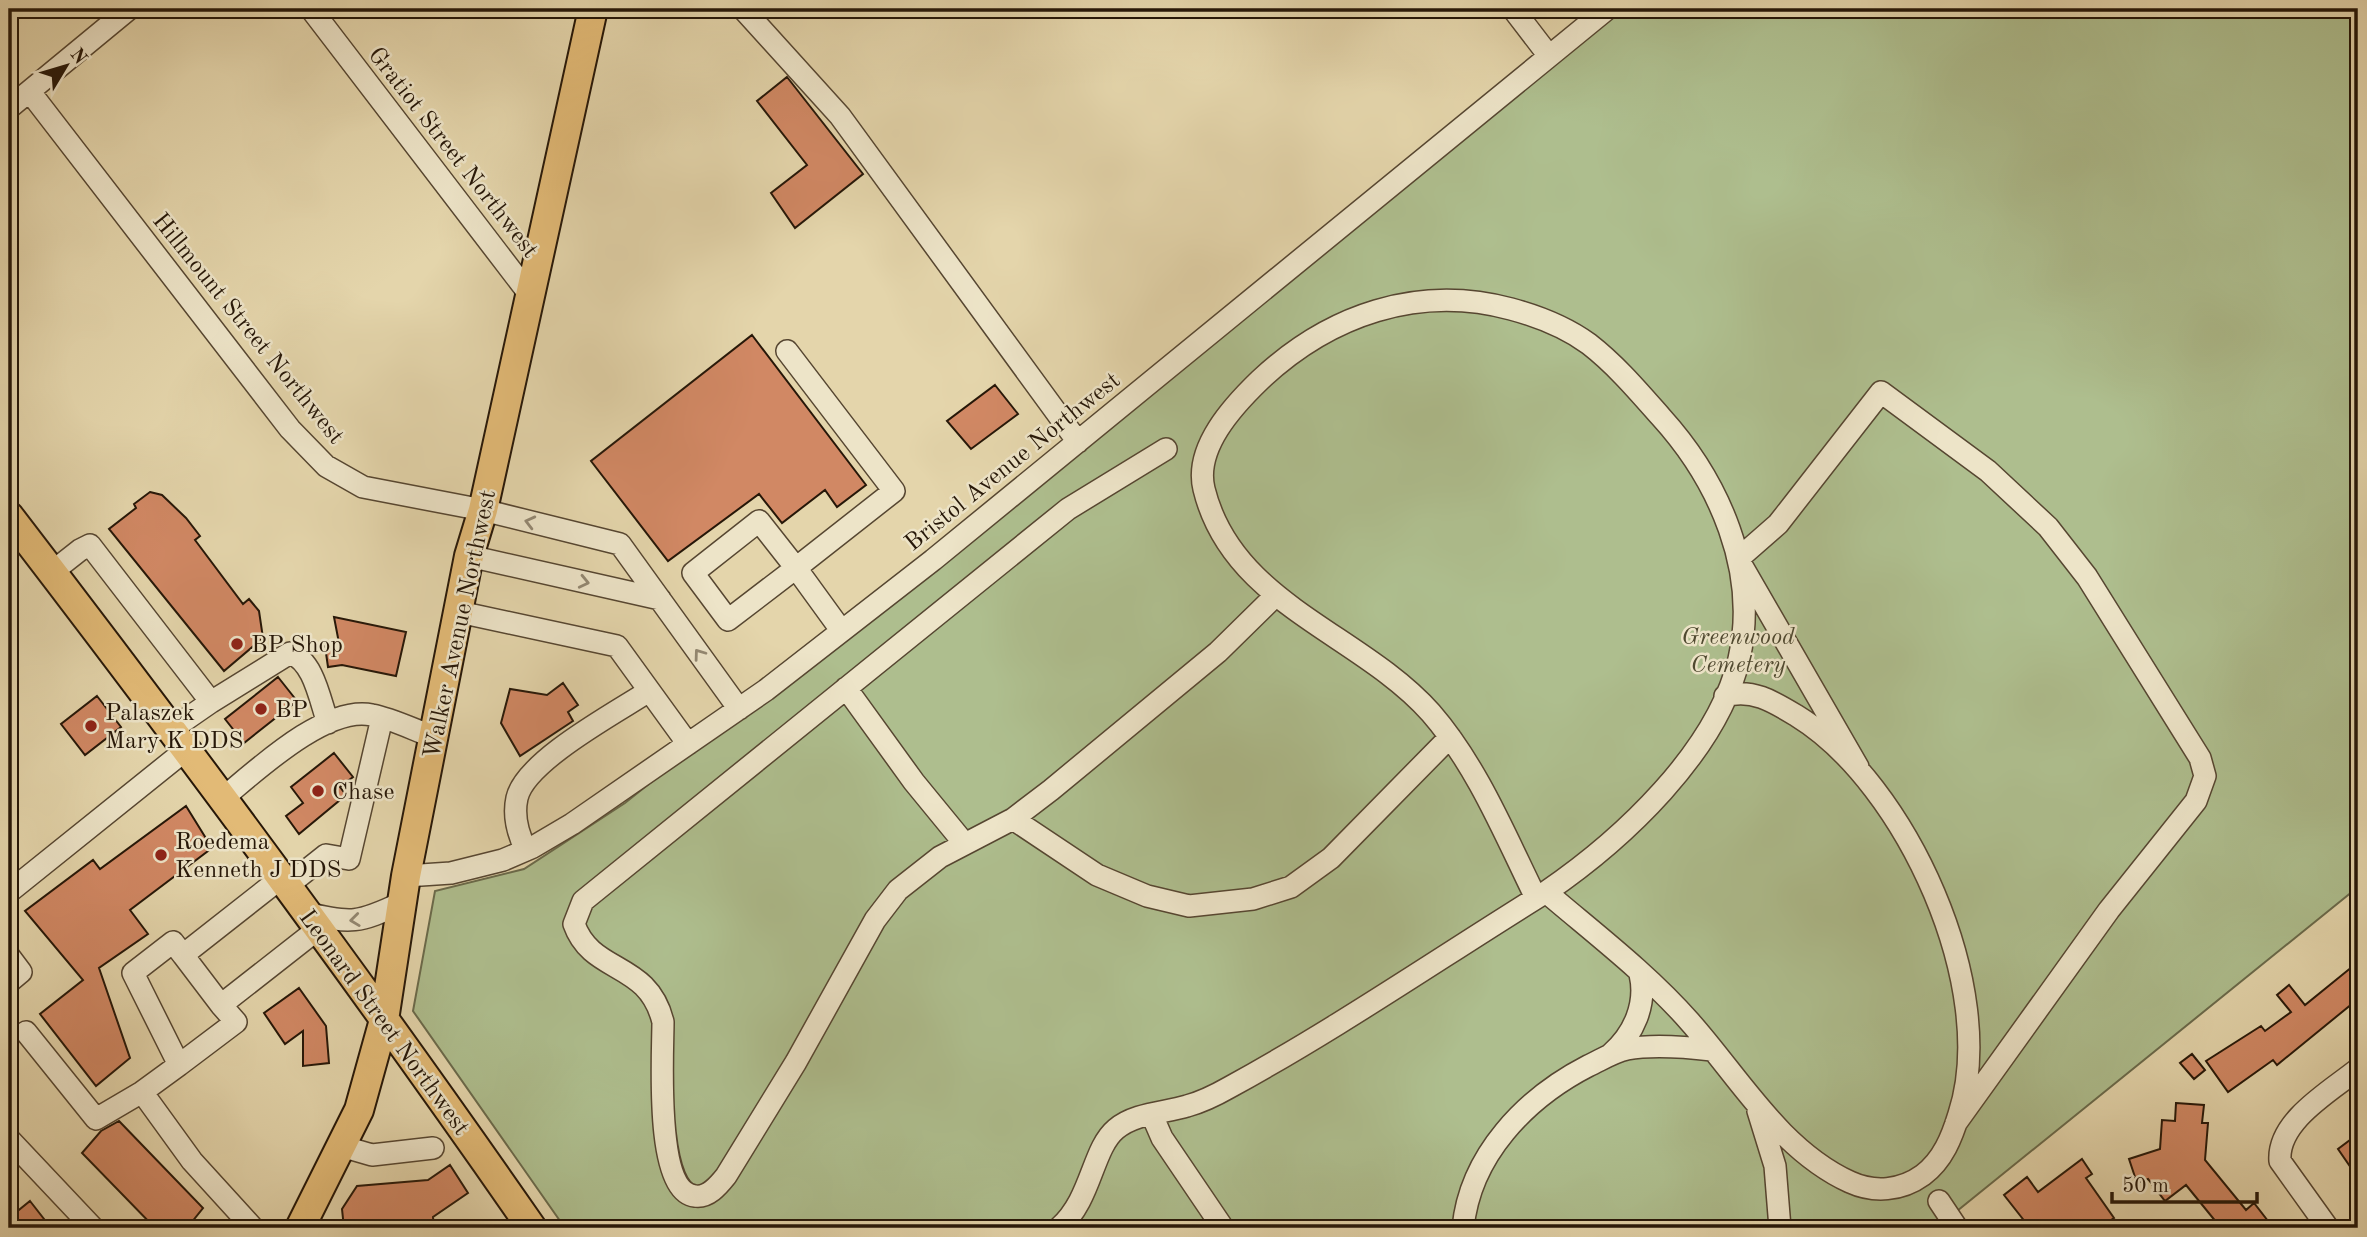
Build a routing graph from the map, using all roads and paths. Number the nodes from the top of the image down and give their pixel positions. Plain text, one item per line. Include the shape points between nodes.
1 (129, 9) edge
2 (311, 9) edge
3 (593, 9) edge
4 (743, 9) edge
5 (1513, 9) edge
6 (1607, 9) edge
7 (1549, 57) junction
8 (30, 92) junction
9 (9, 108) edge
10 (530, 295) junction
11 (787, 351) dead end
12 (1078, 442) junction
13 (1166, 449) dead end
14 (483, 510) junction
15 (9, 516) edge
16 (469, 556) junction
17 (1738, 559) junction
18 (796, 568) junction
19 (52, 572) junction
20 (1275, 596) junction
21 (660, 599) junction
22 (459, 612) junction
23 (842, 631) junction
24 (846, 688) junction
25 (649, 691) junction
26 (1725, 696) junction
27 (211, 702) junction
28 (739, 709) junction
29 (382, 718) junction
30 (328, 723) junction
31 (434, 737) junction
32 (1450, 737) junction
33 (180, 739) junction
34 (688, 744) junction
35 (1858, 767) junction
36 (223, 798) junction
37 (1013, 819) junction
38 (964, 843) junction
39 (526, 850) junction
40 (284, 882) junction
41 (404, 890) junction
42 (9, 892) edge
43 (1541, 895) junction
44 (312, 921) junction
45 (9, 956) edge
46 (183, 956) junction
47 (1640, 974) junction
48 (9, 982) edge
49 (222, 1005) junction
50 (384, 1020) junction
51 (26, 1032) dead end
52 (1712, 1050) junction
53 (1610, 1055) junction
54 (179, 1065) junction
55 (2358, 1069) edge
56 (1742, 1087) junction
57 (142, 1092) junction
58 (1152, 1115) junction
59 (1956, 1123) junction
60 (9, 1139) edge
61 (341, 1146) junction
62 (433, 1148) dead end
63 (1938, 1201) dead end
64 (93, 1228) edge
65 (253, 1228) edge
66 (300, 1228) edge
67 (532, 1228) edge
68 (1059, 1228) edge
69 (1223, 1228) edge
70 (1463, 1228) edge
71 (1780, 1228) edge
72 (1957, 1228) edge
73 (2328, 1228) edge

1 - 8 street
2 - 10 street, Gratiot Street Northwest
3 - 10 main road, Walker Avenue Northwest
4 - 12 street via 840,116
5 - 7 street
6 - 7 street, Bristol Avenue Northwest
7 - 12 street, Bristol Avenue Northwest
8 - 9 street
8 - 14 street, Hillmount Street Northwest via 290,429 326,466 363,487
10 - 14 main road, Walker Avenue Northwest
11 - 18 street via 894,491
12 - 23 street, Bristol Avenue Northwest
13 - 24 street via 1068,509
14 - 16 main road, Walker Avenue Northwest
21 -> 14 street, Hillmount Street Northwest via 620,544
15 - 19 main road, Leonard Street Northwest
16 -> 21 street
16 - 22 main road, Walker Avenue Northwest
17 - 20 street via 1728,525 1694,457 1628,380 1585,341 1538,318 1498,306 1419,300 1369,312 1310,340 1255,385 1210,445 1202,474 1210,507 1240,559
17 - 26 street via 1743,625 1738,661
17 - 35 street
17 - 59 street via 1778,524 1881,392 1988,471 2048,527 2092,586 2204,768 2204,784 2196,801 2109,910
18 - 18 street via 729,620 693,573 760,521
18 - 23 street
19 - 27 street via 90,545
19 - 33 main road, Leonard Street Northwest
20 - 32 street via 1402,684
20 - 37 street via 1156,706
28 -> 21 street, Hillmount Street Northwest
22 - 25 street via 617,646
22 - 31 main road, Walker Avenue Northwest
23 - 28 street, Bristol Avenue Northwest
24 - 38 street
24 - 38 street via 583,901 575,914 574,924 586,946 636,976 659,1008 665,1140 669,1164 684,1191 699,1197 717,1187 796,1062 888,901
25 - 34 street
25 - 39 street via 543,760 517,796 517,832
26 - 35 street via 1751,693 1787,710 1829,738
26 - 43 street via 1698,742 1653,800 1614,840
27 - 30 street via 290,653 308,668
27 - 33 street
28 - 34 street, Bristol Avenue Northwest
29 - 30 street via 343,715
29 - 31 street
29 - 40 street via 349,859 326,855
30 - 36 street via 284,749
31 - 41 main road, Walker Avenue Northwest
32 - 37 street via 1322,865 1292,887 1253,899 1189,906 1147,897 1097,875
32 - 43 street
33 - 36 main road, Leonard Street Northwest
33 - 42 street
34 - 39 street, Bristol Avenue Northwest
35 - 59 street via 1927,878 1956,956 1966,1009 1969,1077
36 - 40 main road, Leonard Street Northwest
37 - 38 street
39 - 41 street, Bristol Avenue Northwest
40 - 44 main road, Leonard Street Northwest
40 - 46 street
41 -> 44 street via 364,920
41 - 50 main road, Walker Avenue Northwest
43 - 47 street
43 - 58 street via 1231,1087 1186,1107
44 - 49 street
44 - 50 main road, Leonard Street Northwest
45 - 48 street via 21,972
46 - 49 street
46 - 54 street via 173,942 133,973
47 - 52 street
47 - 53 street via 1636,1021 1626,1040
49 - 54 street via 236,1021
50 - 61 main road, Walker Avenue Northwest via 359,1110
50 - 67 main road, Leonard Street Northwest
51 - 57 street via 96,1119
52 - 53 street via 1639,1048
52 - 56 street
53 - 70 street via 1558,1084 1512,1121 1483,1166
54 - 57 street
55 - 73 street via 2297,1119 2282,1144 2280,1161
56 - 59 street via 1785,1134 1822,1164 1872,1189 1906,1185 1926,1173 1942,1155
56 - 71 street via 1767,1134 1779,1188
57 - 65 street via 192,1161
58 - 68 street via 1127,1122 1110,1135 1080,1205
58 - 69 street via 1162,1138
60 - 64 street
61 - 62 street via 372,1155
61 - 66 main road, Walker Avenue Northwest
63 - 72 street

